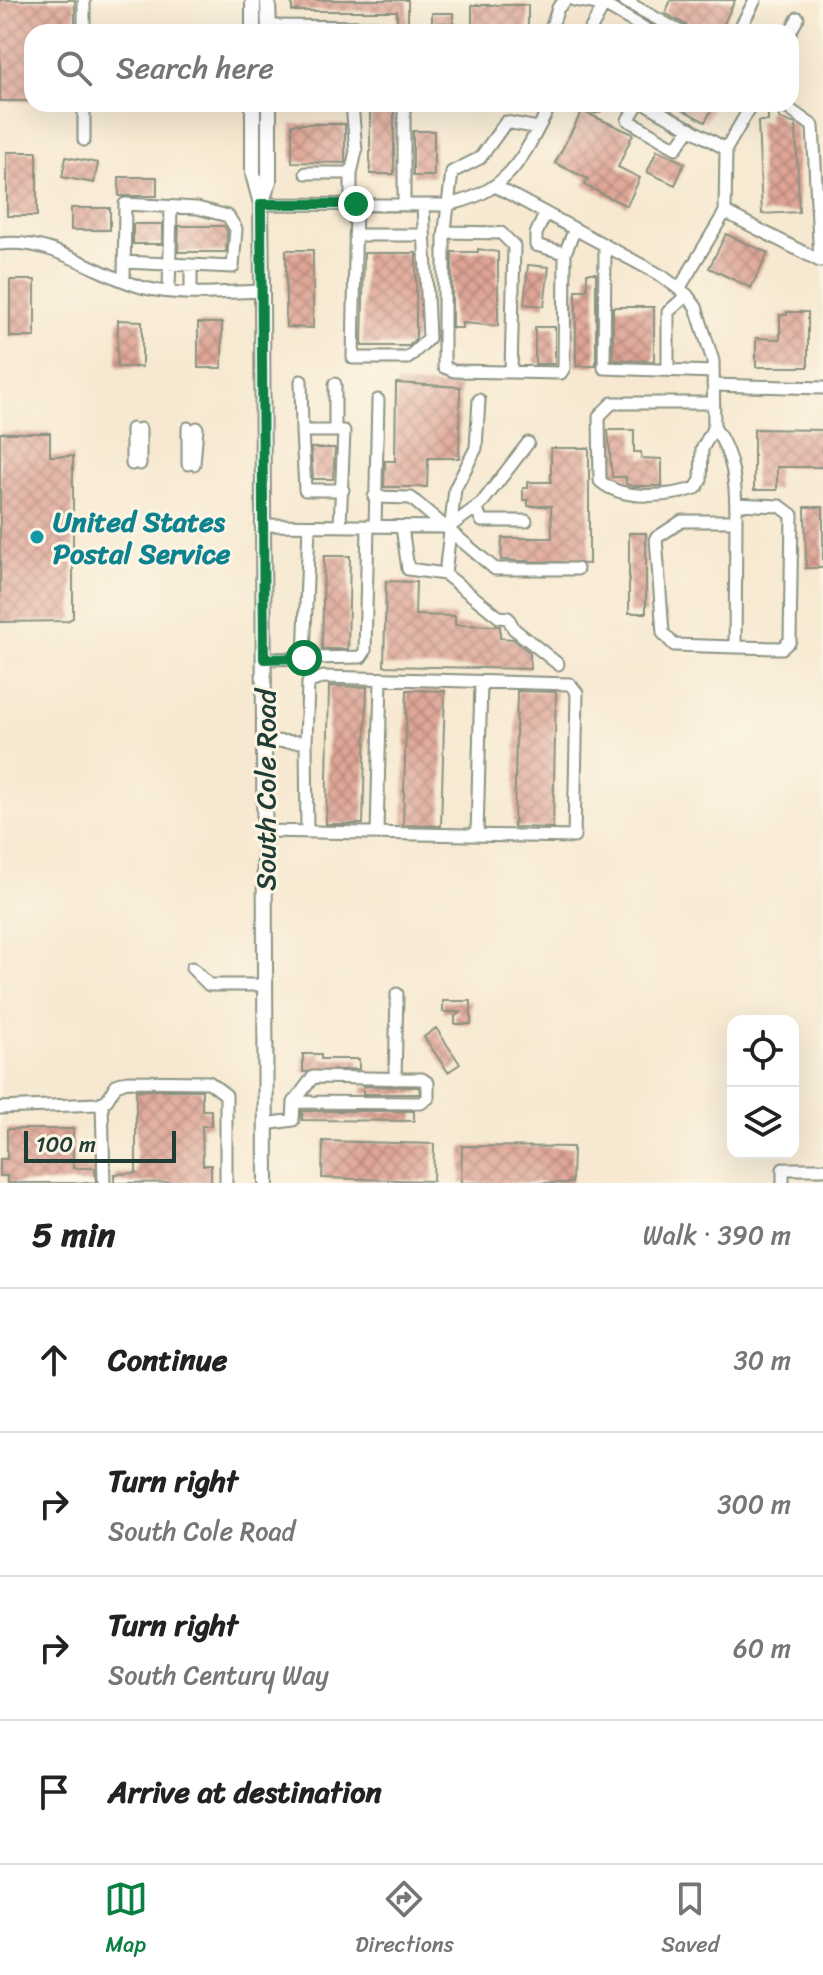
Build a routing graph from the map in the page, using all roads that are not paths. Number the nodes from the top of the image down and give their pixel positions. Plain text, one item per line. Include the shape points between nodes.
1 (84, 0) edge
2 (253, 0) edge
3 (268, 0) edge
4 (566, 0) edge
5 (574, 0) edge
6 (623, 0) edge
7 (755, 0) edge
8 (605, 3) edge
9 (640, 4) edge
10 (798, 18) dead end
11 (84, 24) edge
12 (253, 24) edge
13 (269, 24) edge
14 (553, 24) edge
15 (593, 24) edge
16 (638, 24) edge
17 (669, 24) edge
18 (742, 24) edge
19 (795, 24) edge
20 (84, 112) edge
21 (253, 112) edge
22 (269, 112) edge
23 (353, 112) edge
24 (404, 112) edge
25 (547, 112) edge
26 (633, 112) edge
27 (661, 112) edge
28 (747, 112) edge
29 (793, 112) edge
30 (538, 128) junction
31 (690, 128) junction
32 (84, 140) dead end
33 (726, 149) junction
34 (306, 173) dead end
35 (351, 173) junction
36 (497, 187) junction
37 (261, 204) junction
38 (354, 204) junction
39 (447, 204) junction
40 (404, 205) junction
41 (423, 205) junction
42 (171, 207) junction
43 (725, 212) junction
44 (545, 214) junction
45 (575, 229) junction
46 (445, 232) junction
47 (355, 235) junction
48 (424, 235) junction
49 (0, 244) edge
50 (605, 245) junction
51 (565, 253) junction
52 (124, 262) junction
53 (171, 265) junction
54 (191, 267) junction
55 (124, 281) junction
56 (169, 291) junction
57 (262, 291) junction
58 (191, 292) junction
59 (683, 292) junction
60 (668, 370) junction
61 (511, 372) junction
62 (713, 378) junction
63 (301, 381) dead end
64 (335, 384) dead end
65 (823, 388) edge
66 (378, 400) dead end
67 (479, 400) dead end
68 (713, 403) junction
69 (714, 427) junction
70 (192, 428) dead end
71 (136, 429) dead end
72 (302, 431) junction
73 (335, 431) junction
74 (528, 443) dead end
75 (136, 464) dead end
76 (191, 464) dead end
77 (343, 490) junction
78 (374, 497) junction
79 (736, 504) junction
80 (476, 508) junction
81 (526, 521) dead end
82 (736, 521) junction
83 (261, 525) junction
84 (309, 526) junction
85 (340, 526) junction
86 (372, 526) junction
87 (402, 527) junction
88 (449, 527) junction
89 (577, 569) dead end
90 (445, 574) junction
91 (735, 647) junction
92 (304, 658) junction
93 (264, 659) junction
94 (558, 664) dead end
95 (381, 679) junction
96 (481, 682) junction
97 (264, 741) junction
98 (306, 742) junction
99 (265, 831) junction
100 (307, 831) junction
101 (377, 833) junction
102 (477, 835) junction
103 (192, 968) dead end
104 (265, 985) junction
105 (397, 994) dead end
106 (395, 1079) junction
107 (102, 1102) junction
108 (294, 1102) junction
109 (0, 1108) edge
110 (266, 1124) junction
111 (823, 1169) edge
112 (104, 1183) edge
113 (226, 1183) edge
114 (266, 1183) edge
115 (783, 1183) edge

1 - 11 street
2 - 12 main road
3 - 13 main road
4 - 14 street
5 - 8 street
6 - 9 street
7 - 18 street
8 - 15 street
8 - 16 street
9 - 17 street
10 - 19 street
20 - 32 street
21 - 37 main road, South Cole Road via 253,174
22 - 37 main road, South Cole Road via 269,181
23 - 35 street via 356,151
24 - 40 street
25 - 30 street
26 - 31 street via 628,120 676,148
27 - 31 street
28 - 33 street
29 - 43 street via 813,126 820,261
30 - 36 street via 522,159
30 - 39 street via 506,122 480,158 452,172
31 - 33 street
33 - 43 street
34 - 35 street
35 - 38 street
36 - 39 street via 473,200
36 - 44 street
37 - 38 street
37 - 57 main road, South Cole Road
38 - 40 street
38 - 47 street
39 - 41 street
39 - 46 street
40 - 41 street
41 - 48 street
42 - 52 street via 125,204
42 - 53 street
42 - 54 street via 197,208 234,222 233,267
43 - 59 street
44 - 45 street
44 - 51 street via 536,245
45 - 50 street
45 - 51 street
46 - 61 street via 501,233 514,246
46 - 61 street via 444,367
47 - 48 street
47 - 48 street via 353,358 408,358 429,338
49 - 55 street via 37,246
50 - 59 street
50 - 60 street via 604,368
51 - 61 street via 564,368 561,373
52 - 53 street
52 - 55 street
53 - 54 street
53 - 56 street
54 - 58 street
55 - 56 street
56 - 58 street
57 - 58 street
57 - 83 main road, South Cole Road
59 - 60 street via 668,312
59 - 62 street via 704,328
60 - 62 street
62 - 65 street
62 - 68 street
63 - 72 street
64 - 73 street
66 - 78 street
67 - 88 street via 476,448 455,489
68 - 69 street
68 - 69 street via 612,403 603,408 600,481 628,494 680,494 696,488 702,449
69 - 79 street via 727,445
70 - 76 street
71 - 75 street
72 - 73 street
72 - 77 street via 305,490
73 - 77 street via 344,431
74 - 80 street
77 - 85 street
78 - 86 street
78 - 88 street via 411,498
79 - 82 street
79 - 91 street via 780,506 792,515 790,641 782,648
80 - 81 street via 482,521
80 - 88 street
82 - 91 street
82 - 91 street via 682,521 656,538 663,633 674,645
83 - 84 street
83 - 93 main road, South Cole Road
84 - 85 street
84 - 92 street
85 - 86 street
86 - 87 street
86 - 92 street via 365,651 361,657
87 - 88 street
87 - 90 street via 408,569
88 - 89 street via 495,569
88 - 90 street
90 - 94 street via 499,617 508,618 514,629
92 - 93 street
93 - 97 main road, South Cole Road
95 - 96 street
95 - 98 street via 323,677 308,683
95 - 101 street
96 - 102 street
96 - 102 street via 570,684 577,693 574,837
97 - 98 street
97 - 99 main road, South Cole Road
98 - 100 street
99 - 100 street
99 - 104 main road, South Cole Road
100 - 101 street
101 - 102 street
103 - 104 street via 209,985
104 - 110 main road, South Cole Road
105 - 106 street
106 - 108 street via 313,1077
106 - 108 street via 426,1080 426,1101
107 - 109 street
107 - 112 street
107 - 113 street via 116,1085 127,1081 209,1082 226,1095
108 - 110 street via 293,1120
110 - 114 main road, South Cole Road
111 - 115 street via 783,1169

